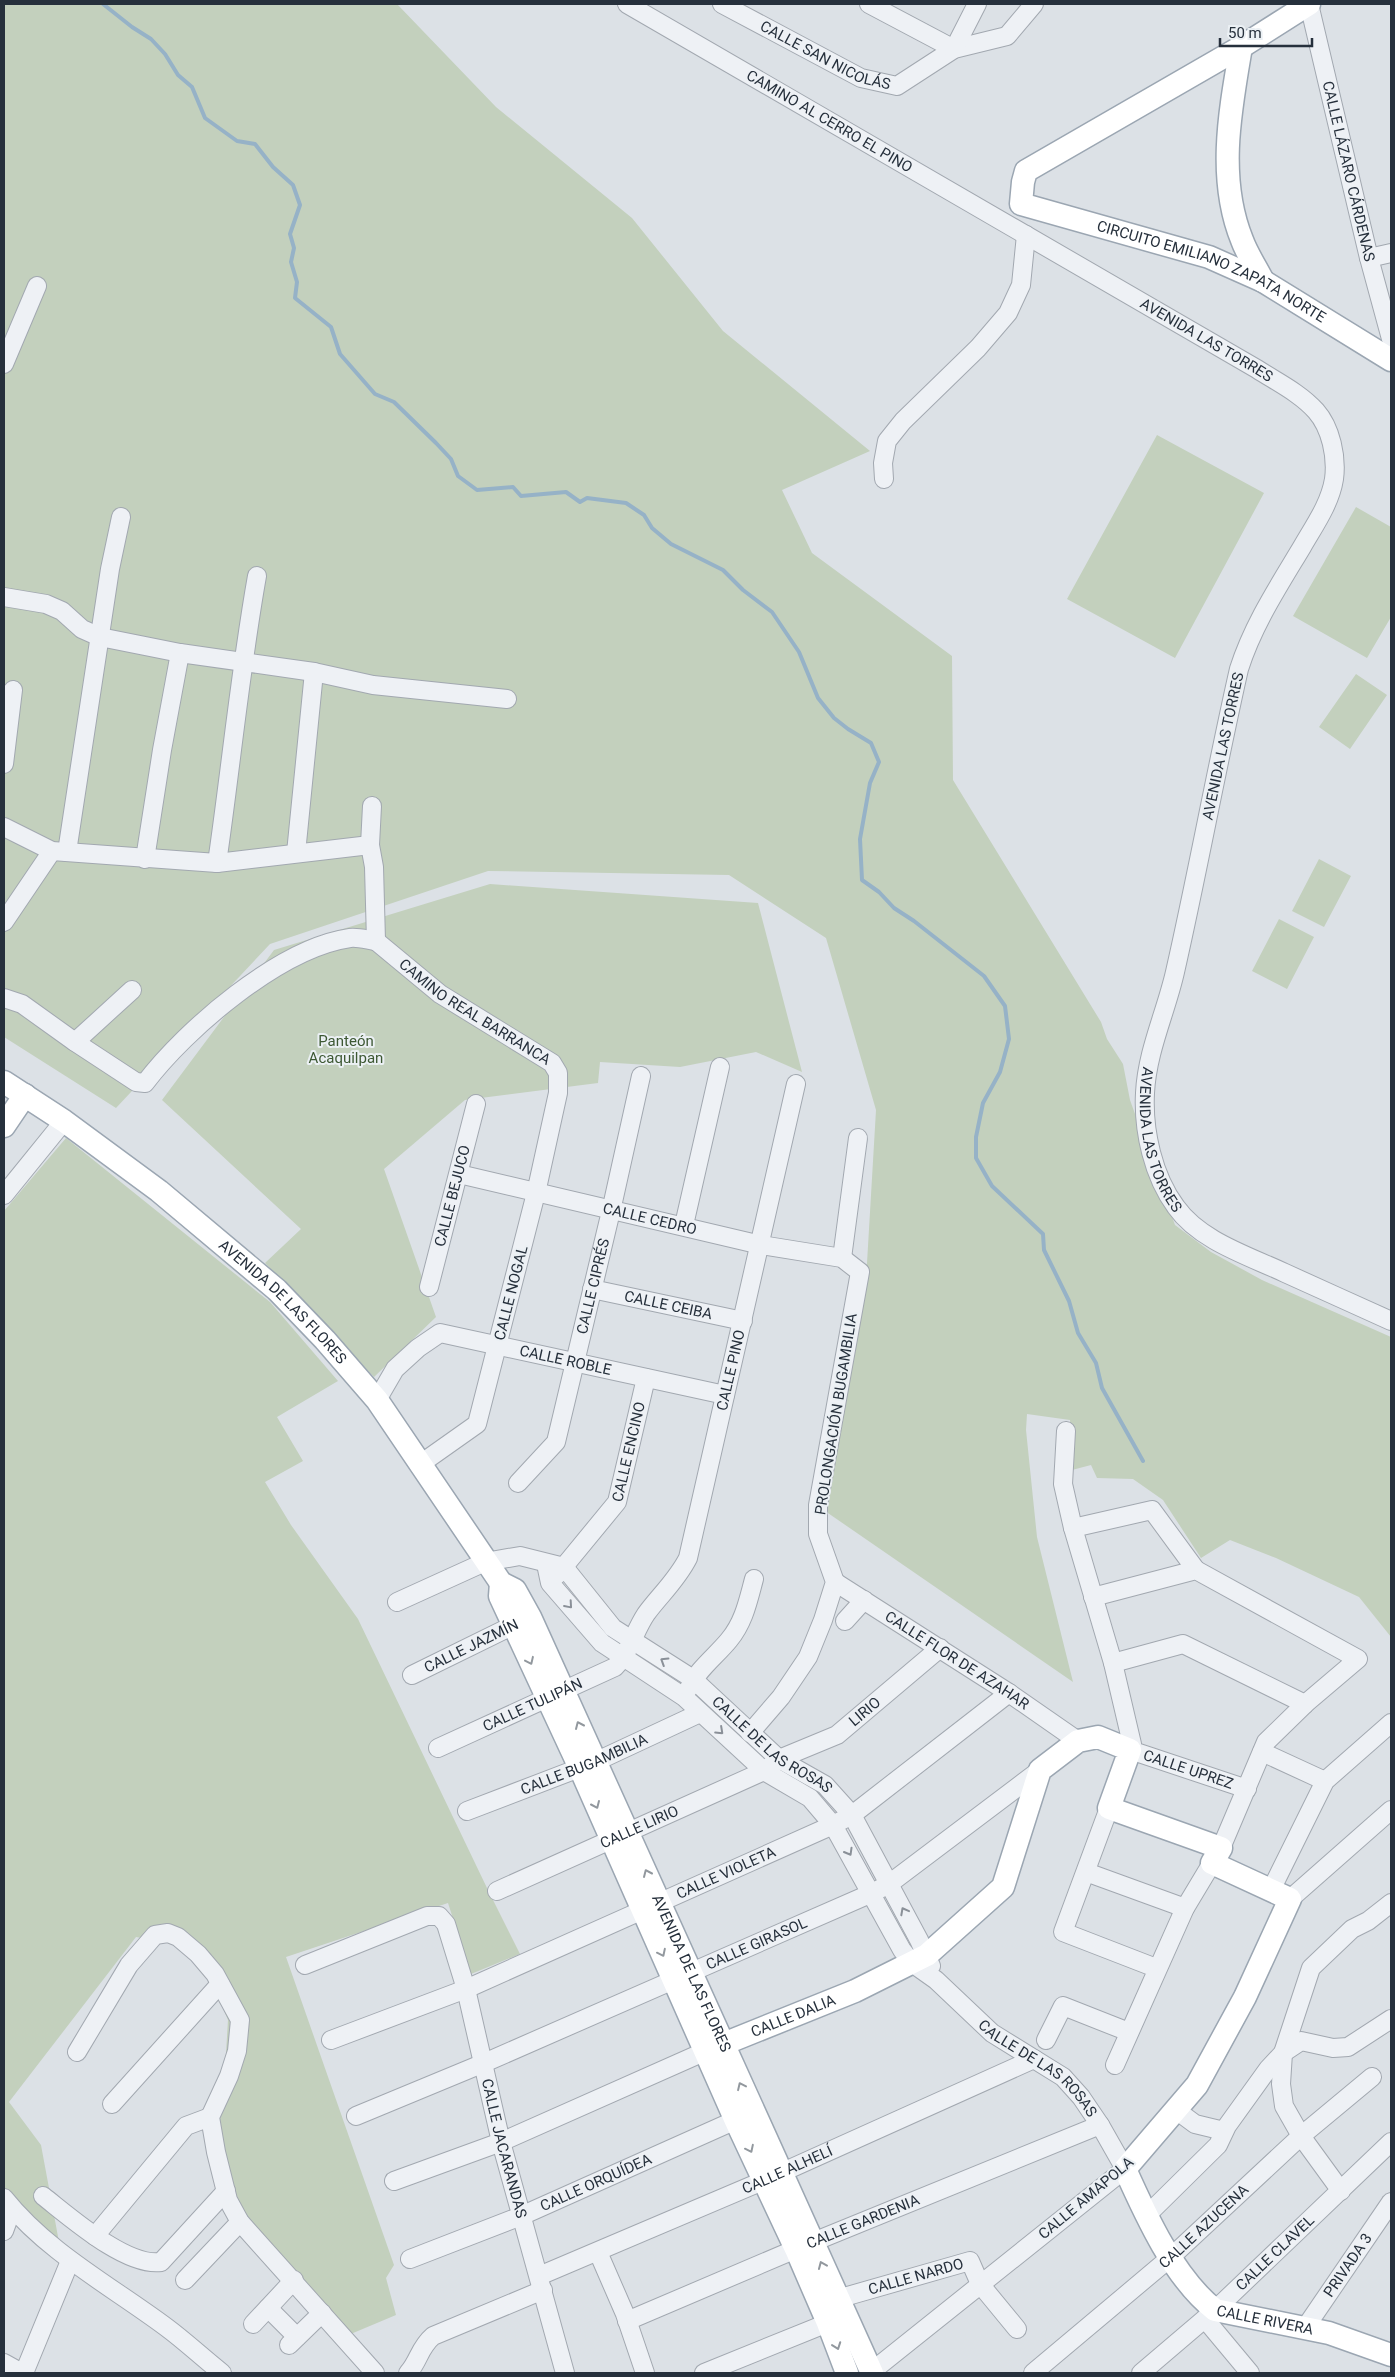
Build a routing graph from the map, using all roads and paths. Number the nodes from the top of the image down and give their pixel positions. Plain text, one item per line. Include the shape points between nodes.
1 (627, 4) edge
2 (722, 4) edge
3 (977, 4) edge
4 (1034, 4) edge
5 (1309, 4) edge
6 (873, 5) edge
7 (1241, 47) junction
8 (954, 49) junction
9 (1021, 204) junction
10 (1010, 225) junction
11 (1026, 235) junction
12 (1391, 253) edge
13 (1369, 258) junction
14 (1263, 281) junction
15 (37, 286) dead end
16 (1391, 339) edge
17 (1391, 360) edge
18 (4, 364) edge
19 (884, 480) dead end
20 (121, 517) dead end
21 (257, 576) dead end
22 (4, 597) edge
23 (100, 637) junction
24 (180, 653) junction
25 (242, 662) junction
26 (314, 672) junction
27 (13, 690) dead end
28 (507, 698) dead end
29 (4, 764) edge
30 (372, 806) dead end
31 (4, 827) edge
32 (370, 845) junction
33 (60, 851) junction
34 (296, 853) junction
35 (145, 859) junction
36 (217, 862) junction
37 (4, 922) edge
38 (376, 941) junction
39 (132, 990) dead end
40 (4, 998) edge
41 (75, 1042) junction
42 (720, 1067) dead end
43 (641, 1076) dead end
44 (4, 1082) edge
45 (796, 1084) dead end
46 (558, 1093) joint
47 (25, 1095) junction
48 (476, 1104) dead end
49 (64, 1121) junction
50 (4, 1126) edge
51 (858, 1138) dead end
52 (459, 1174) junction
53 (536, 1193) junction
54 (4, 1195) edge
55 (612, 1211) junction
56 (684, 1225) junction
57 (761, 1245) junction
58 (842, 1258) junction
59 (429, 1288) dead end
60 (592, 1288) junction
61 (743, 1321) junction
62 (1391, 1321) edge
63 (498, 1344) junction
64 (574, 1362) junction
65 (646, 1378) junction
66 (725, 1395) junction
67 (377, 1400) junction
68 (1066, 1431) dead end
69 (419, 1465) junction
70 (518, 1483) dead end
71 (1073, 1528) junction
72 (485, 1562) junction
73 (546, 1564) junction
74 (564, 1567) junction
75 (1196, 1570) junction
76 (754, 1579) dead end
77 (835, 1582) junction
78 (550, 1583) junction
79 (1093, 1597) junction
80 (864, 1600) junction
81 (397, 1602) dead end
82 (845, 1621) dead end
83 (522, 1622) junction
84 (632, 1641) junction
85 (940, 1648) junction
86 (624, 1658) junction
87 (1113, 1663) junction
88 (412, 1675) dead end
89 (694, 1679) junction
90 (555, 1693) junction
91 (1009, 1693) junction
92 (684, 1697) junction
93 (1305, 1704) junction
94 (700, 1713) junction
95 (1391, 1723) edge
96 (750, 1733) junction
97 (1078, 1741) junction
98 (438, 1748) dead end
99 (1130, 1750) junction
100 (1262, 1752) junction
101 (779, 1759) junction
102 (588, 1765) junction
103 (1040, 1770) junction
104 (764, 1771) junction
105 (1325, 1781) junction
106 (1247, 1789) junction
107 (1109, 1808) junction
108 (1391, 1810) edge
109 (467, 1811) dead end
110 (852, 1814) junction
111 (833, 1825) junction
112 (620, 1835) junction
113 (1217, 1856) junction
114 (1086, 1872) junction
115 (889, 1884) junction
116 (497, 1891) dead end
117 (872, 1893) junction
118 (1280, 1895) junction
119 (1391, 1903) edge
120 (651, 1906) junction
121 (1185, 1908) junction
122 (919, 1959) junction
123 (305, 1965) dead end
124 (1156, 1968) junction
125 (683, 1976) junction
126 (220, 1984) junction
127 (466, 1989) junction
128 (1391, 2019) edge
129 (1129, 2032) junction
130 (331, 2040) dead end
131 (1046, 2040) dead end
132 (714, 2048) junction
133 (77, 2052) dead end
134 (1283, 2054) junction
135 (1034, 2059) junction
136 (484, 2063) junction
137 (1115, 2065) dead end
138 (1372, 2077) dead end
139 (112, 2104) dead end
140 (1176, 2110) junction
141 (356, 2116) dead end
142 (210, 2117) junction
143 (745, 2117) junction
144 (1100, 2125) junction
145 (1224, 2132) junction
146 (1301, 2136) junction
147 (501, 2142) junction
148 (1391, 2142) edge
149 (1124, 2169) junction
150 (773, 2176) junction
151 (394, 2181) dead end
152 (226, 2191) junction
153 (1341, 2191) junction
154 (43, 2196) dead end
155 (1391, 2202) edge
156 (8, 2204) edge
157 (521, 2216) junction
158 (1146, 2216) junction
159 (240, 2222) junction
160 (4, 2231) edge
161 (95, 2236) junction
162 (804, 2246) junction
163 (598, 2252) junction
164 (1171, 2257) junction
165 (410, 2259) dead end
166 (70, 2260) junction
167 (185, 2280) dead end
168 (294, 2280) junction
169 (541, 2283) junction
170 (980, 2284) junction
171 (268, 2308) junction
172 (322, 2313) junction
173 (837, 2313) junction
174 (1210, 2315) junction
175 (627, 2321) junction
176 (253, 2324) dead end
177 (1305, 2328) junction
178 (1017, 2329) dead end
179 (1389, 2350) edge
180 (4, 2363) edge
181 (559, 2371) edge
182 (23, 2373) edge
183 (222, 2373) edge
184 (375, 2373) edge
185 (408, 2373) edge
186 (646, 2373) edge
187 (704, 2373) edge
188 (847, 2373) edge
189 (872, 2373) edge
190 (1033, 2373) edge
191 (1141, 2373) edge
192 (1250, 2373) edge

1 - 10 street, CAMINO AL CERRO EL PINO
2 - 8 street, CALLE SAN NICOLÁS via 861,78 897,86
3 - 8 street
4 - 8 street via 1008,36
5 - 7 main road
5 - 13 street, CALLE LÁZARO CÁRDENAS
6 - 8 street
7 - 9 main road via 1026,171
7 - 14 main road via 1231,104 1227,157 1230,199 1242,240
9 - 10 street
9 - 14 main road, CIRCUITO EMILIANO ZAPATA NORTE via 1210,257
10 - 11 street, AVENIDA LAS TORRES
11 - 19 street via 1021,285 1008,314 886,441
11 - 62 street, AVENIDA LAS TORRES via 1300,396 1317,412 1328,432 1334,457 1334,480 1323,511 1257,622 1239,669 1175,974 1156,1034 1145,1091 1146,1117 1150,1146 1161,1181 1176,1208 1194,1227 1232,1248
12 - 13 street
13 - 16 street, CALLE LÁZARO CÁRDENAS
14 - 17 main road, CIRCUITO EMILIANO ZAPATA NORTE
15 - 18 street
20 - 23 street
21 - 25 street
22 - 23 street via 46,604 62,611 82,629
23 - 24 street
23 - 33 street
24 - 25 street
24 - 35 street
25 - 26 street
25 - 36 street
26 - 28 street via 373,685
26 - 34 street
27 - 29 street
30 - 32 street
31 - 33 street
32 - 34 street
32 - 38 street via 374,867
33 - 35 street
33 - 37 street
34 - 36 street
35 - 36 street
38 - 41 street via 351,937 294,956 218,1007 145,1083 136,1082
38 - 46 street, CAMINO REAL BARRANCA via 440,994 552,1063 558,1073
39 - 41 street
40 - 41 street via 22,1004
42 - 56 street
43 - 55 street, CALLE CIPRÉS
44 - 47 main road, AVENIDA DE LAS FLORES
45 - 57 street, CALLE PINO
46 - 53 street, CALLE NOGAL
47 - 49 main road, AVENIDA DE LAS FLORES
47 - 50 main road
48 - 52 street, CALLE BEJUCO
49 - 54 street
49 - 67 main road, AVENIDA DE LAS FLORES via 159,1191 277,1290 326,1340
51 - 58 street
52 - 53 street, CALLE CEDRO
52 - 59 street, CALLE BEJUCO
53 - 55 street, CALLE CEDRO
53 - 63 street, CALLE NOGAL
55 - 56 street, CALLE CEDRO
55 - 60 street, CALLE CIPRÉS
56 - 57 street, CALLE CEDRO
57 - 58 street, CALLE CEDRO
57 - 61 street, CALLE PINO
58 - 77 street, PROLONGACIÓN BUGAMBILIA via 860,1272 818,1505 818,1534
60 - 61 street, CALLE CEIBA
60 - 64 street, CALLE CIPRÉS
61 - 66 street, CALLE PINO
63 - 64 street, CALLE ROBLE
63 - 67 street, CALLE ROBLE via 440,1333 395,1369
63 - 69 street, CALLE NOGAL via 477,1424
64 - 65 street, CALLE ROBLE
64 - 70 street, CALLE CIPRÉS via 556,1442
65 - 66 street, CALLE ROBLE
65 - 74 street, CALLE ENCINO via 617,1502
66 - 84 street, CALLE PINO via 688,1558 681,1573 646,1614
67 - 69 main road, AVENIDA DE LAS FLORES
68 - 71 street via 1063,1484
69 - 72 main road, AVENIDA DE LAS FLORES
71 - 75 street via 1152,1510
71 - 79 street
72 - 73 street via 520,1556
72 - 81 street
72 - 83 main road, AVENIDA DE LAS FLORES via 501,1584 500,1596
73 - 74 street
73 - 78 street, CALLE DE LAS ROSAS
74 - 78 street, CALLE ENCINO
74 - 84 street, CALLE DE LAS ROSAS via 614,1628
75 - 79 street
75 - 93 street via 1358,1659
76 - 89 street via 745,1614 730,1639
77 - 80 street, CALLE FLOR DE AZAHAR
77 - 96 street via 808,1657
78 -> 86 street, CALLE DE LAS ROSAS via 602,1643
79 - 87 street
80 - 82 street
80 - 85 street, CALLE FLOR DE AZAHAR
83 - 88 street, CALLE JAZMÍN
83 - 90 main road, AVENIDA DE LAS FLORES
84 - 86 street, CALLE PINO
89 -> 84 street, CALLE DE LAS ROSAS
85 - 91 street, CALLE FLOR DE AZAHAR
85 - 101 street, LIRIO via 837,1735
86 - 90 street, CALLE TULIPÁN via 614,1667
86 - 92 street, CALLE DE LAS ROSAS
87 - 93 street via 1183,1644
87 - 99 street via 1132,1744
89 - 92 street
89 - 96 street, CALLE DE LAS ROSAS
90 - 98 street, CALLE TULIPÁN
90 - 102 main road, AVENIDA DE LAS FLORES
91 - 97 street, CALLE FLOR DE AZAHAR
91 - 110 street, CALLE VIOLETA
92 - 94 street, CALLE DE LAS ROSAS
93 - 100 street via 1266,1742
94 - 102 street, CALLE BUGAMBILIA
94 -> 104 street, CALLE DE LAS ROSAS
95 - 105 street
96 - 101 street, CALLE DE LAS ROSAS
97 - 99 main road via 1098,1737
97 - 103 main road, CALLE GIRASOL
99 - 106 street, CALLE UPREZ
99 - 107 main road
100 - 105 street
100 - 106 street
101 - 104 street, CALLE LIRIO
101 - 110 street, CALLE DE LAS ROSAS via 825,1785
102 - 109 street, CALLE BUGAMBILIA
102 - 112 main road, AVENIDA DE LAS FLORES
103 - 115 street, CALLE GIRASOL
103 - 122 main road, CALLE DALIA via 1003,1887
104 - 111 street, CALLE DE LAS ROSAS via 810,1798
104 - 112 street, CALLE LIRIO
105 - 118 street
106 - 113 street
107 - 113 main road
107 - 114 street
108 - 118 street
110 - 111 street, CALLE VIOLETA
110 - 115 street, CALLE DE LAS ROSAS
111 -> 117 street, CALLE DE LAS ROSAS
111 - 120 street, CALLE VIOLETA
112 - 116 street, CALLE LIRIO
112 - 120 main road, AVENIDA DE LAS FLORES
113 - 118 main road
113 - 121 street
114 - 121 street
114 - 124 street via 1063,1932
115 - 117 street, CALLE GIRASOL
122 -> 115 street, CALLE DE LAS ROSAS
117 - 122 street, CALLE DE LAS ROSAS via 902,1950
117 - 125 street, CALLE GIRASOL
118 - 140 main road, CALLE AMAPOLA via 1245,1997 1198,2085
119 - 134 street via 1368,1922 1352,1929 1311,1968
120 - 125 main road, AVENIDA DE LAS FLORES
120 - 127 street, CALLE VIOLETA
121 - 124 street
122 - 132 main road, CALLE DALIA via 855,1992
122 - 135 street, CALLE DE LAS ROSAS via 936,1980 992,2033
123 - 127 street, CALLE JACARANDAS via 427,1916 439,1916 446,1924
124 - 129 street
125 - 132 main road, AVENIDA DE LAS FLORES
125 - 136 street, CALLE GIRASOL
126 - 133 street via 216,1974 178,1937 168,1933 155,1935 129,1965
126 - 139 street
126 - 142 street via 240,2020 229,2076
127 - 130 street, CALLE VIOLETA
127 - 136 street, CALLE JACARANDAS
128 - 134 street via 1348,2047 1333,2048 1301,2041
129 - 131 street via 1064,2006
129 - 137 street
132 - 143 main road, AVENIDA DE LAS FLORES
132 - 147 street, CALLE DALIA
134 - 145 street via 1268,2069
134 - 146 street via 1281,2084 1284,2106
135 - 144 street, CALLE DE LAS ROSAS via 1063,2077
135 - 150 street, CALLE ALHELÍ
136 - 141 street, CALLE GIRASOL
136 - 147 street, CALLE JACARANDAS
138 - 146 street, CALLE AZUCENA
140 - 145 street via 1195,2124
140 - 149 main road, CALLE AMAPOLA
142 - 152 street
142 - 161 street via 186,2126
143 - 150 main road, AVENIDA DE LAS FLORES
143 - 157 street, CALLE ORQUÍDEA
144 - 149 street, CALLE DE LAS ROSAS
144 - 162 street, CALLE GARDENIA
145 - 158 street via 1218,2145
146 - 153 street
146 - 164 street, CALLE AZUCENA
147 - 151 street, CALLE DALIA
147 - 157 street, CALLE JACARANDAS
148 - 153 street, CALLE CLAVEL
149 - 158 main road, CALLE RIVERA
149 - 170 street, CALLE AMAPOLA
150 - 162 main road, AVENIDA DE LAS FLORES
150 - 163 street, CALLE ALHELÍ
152 - 159 street
152 - 161 street via 161,2262 136,2258
153 - 174 street, CALLE CLAVEL
154 - 161 street
155 - 177 street, PRIVADA 3
156 - 160 street
156 - 166 street
157 - 165 street, CALLE ORQUÍDEA
157 - 169 street, CALLE JACARANDAS
158 - 164 main road, CALLE RIVERA
159 - 167 street
159 - 168 street
162 - 173 main road, AVENIDA DE LAS FLORES
162 - 175 street, CALLE GARDENIA
163 - 169 street, CALLE ALHELÍ
163 - 175 street
164 - 174 main road, CALLE RIVERA
164 - 190 street, CALLE AZUCENA
166 - 182 street
166 - 183 street via 167,2327
168 - 171 street
168 - 172 street
169 - 181 street, CALLE JACARANDAS
169 - 185 street, CALLE ALHELÍ via 433,2336 424,2344 415,2366
170 - 173 street, CALLE NARDO via 970,2261
170 - 178 street
170 - 189 street, CALLE AMAPOLA
171 - 172 street via 293,2341
171 - 176 street
172 - 184 street
173 - 187 street, CALLE NARDO
173 -> 188 main road, AVENIDA DE LAS FLORES
173 - 189 main road, AVENIDA DE LAS FLORES
174 - 177 main road, CALLE RIVERA via 1229,2314
174 - 191 street, CALLE CLAVEL
174 - 192 street
175 - 186 street
177 - 179 main road, CALLE RIVERA
180 - 182 street

